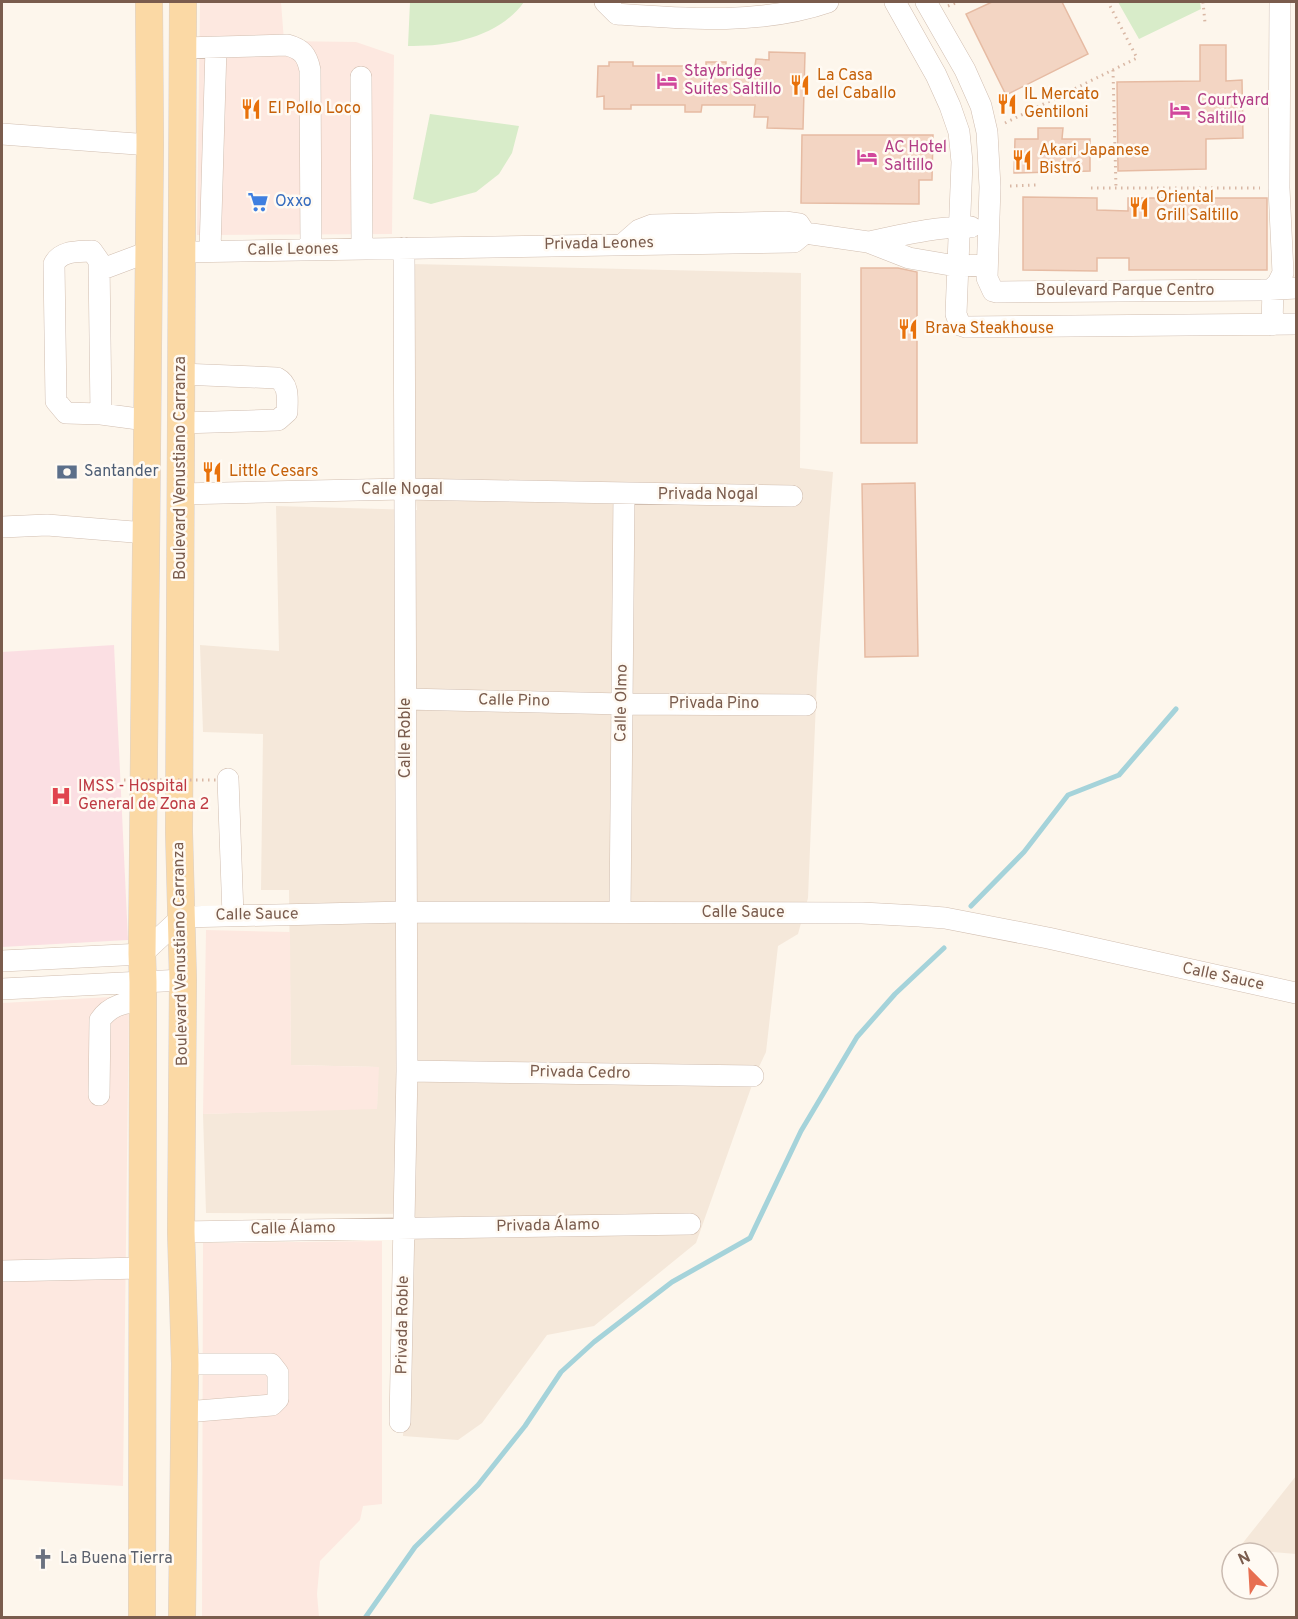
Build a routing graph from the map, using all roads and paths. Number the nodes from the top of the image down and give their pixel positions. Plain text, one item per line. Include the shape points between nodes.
1 (149, 2) edge
2 (183, 2) edge
3 (606, 2) edge
4 (828, 2) edge
5 (895, 2) edge
6 (926, 2) edge
7 (1108, 2) edge
8 (1203, 2) edge
9 (1280, 2) edge
10 (1205, 23) dead end
11 (183, 48) junction
12 (216, 48) junction
13 (1113, 70) junction
14 (362, 76) dead end
15 (985, 126) junction
16 (959, 132) junction
17 (2, 134) edge
18 (150, 145) junction
19 (1036, 185) dead end
20 (990, 187) junction
21 (1091, 188) dead end
22 (1116, 188) junction
23 (1279, 188) junction
24 (958, 227) junction
25 (989, 228) junction
26 (868, 242) junction
27 (362, 248) junction
28 (404, 248) junction
29 (311, 249) junction
30 (210, 251) junction
31 (148, 252) junction
32 (182, 252) junction
33 (987, 265) junction
34 (956, 266) junction
35 (100, 270) junction
36 (1273, 288) junction
37 (1296, 288) edge
38 (1004, 292) junction
39 (1296, 324) edge
40 (1272, 325) junction
41 (1001, 326) junction
42 (181, 374) junction
43 (101, 414) junction
44 (146, 420) junction
45 (181, 423) junction
46 (404, 489) junction
47 (180, 494) junction
48 (624, 495) junction
49 (792, 496) dead end
50 (2, 527) edge
51 (146, 533) junction
52 (406, 699) junction
53 (622, 704) junction
54 (806, 705) dead end
55 (224, 779) joint
56 (124, 780) dead end
57 (406, 912) junction
58 (620, 912) junction
59 (233, 915) junction
60 (182, 917) junction
61 (141, 954) junction
62 (24, 960) junction
63 (2, 961) edge
64 (183, 980) junction
65 (25, 987) junction
66 (2, 989) edge
67 (143, 991) junction
68 (1296, 993) edge
69 (407, 1071) junction
70 (753, 1076) dead end
71 (99, 1095) dead end
72 (690, 1224) dead end
73 (405, 1227) junction
74 (181, 1232) junction
75 (142, 1268) junction
76 (2, 1271) edge
77 (185, 1364) junction
78 (185, 1412) junction
79 (400, 1422) dead end
80 (142, 1617) edge
81 (182, 1617) edge

1 - 18 main road
2 - 11 main road, Boulevard Venustiano Carranza
3 - 4 street via 617,14 733,18 777,14
5 - 16 street, Boulevard Parque Centro via 936,75
6 - 15 street via 964,70 981,106
7 - 13 path via 1137,58
8 - 10 path
9 - 23 street
11 - 12 street
11 - 32 main road, Boulevard Venustiano Carranza
12 - 29 street via 288,45 300,49 308,58
12 - 30 street
13 - 15 path
13 - 22 path
14 - 27 street
15 - 16 street
15 - 20 street
16 - 24 street, Boulevard Parque Centro via 962,162
17 - 18 street
18 - 31 main road
19 - 20 path
20 - 25 street
21 - 22 path
22 - 23 path
23 - 36 street via 1283,273
24 - 25 street
24 - 26 street
24 - 34 street, Boulevard Parque Centro
25 - 33 street
26 - 28 street, Privada Leones via 800,238
26 - 34 street via 909,258
27 - 28 street, Calle Leones
27 - 29 street, Calle Leones
28 - 46 street, Calle Roble
29 - 30 street, Calle Leones
30 - 32 street, Calle Leones
31 - 35 street
31 - 44 main road
32 - 42 main road, Boulevard Venustiano Carranza
33 - 34 street
33 - 38 street via 989,286 993,291
34 - 41 street, Boulevard Parque Centro via 956,314 960,325
35 - 43 street
35 - 43 street via 92,251 64,254 54,264 56,401 66,413
36 - 37 street, Boulevard Parque Centro
36 - 38 street, Boulevard Parque Centro
36 - 40 street
38 - 41 street
39 - 40 street, Boulevard Parque Centro
40 - 41 street, Boulevard Parque Centro
42 - 45 main road, Boulevard Venustiano Carranza
42 - 45 street via 277,378 285,384 287,412 275,421
43 - 44 street
44 - 51 main road
45 - 47 main road, Boulevard Venustiano Carranza
46 - 47 street, Calle Nogal
46 - 48 street, Calle Nogal
46 - 52 street, Calle Roble
47 - 60 main road, Boulevard Venustiano Carranza
48 - 49 street, Privada Nogal
48 - 53 street, Calle Olmo
50 - 51 street via 48,525
51 - 61 main road
52 - 53 street, Calle Pino
52 - 57 street, Calle Roble
53 - 54 street, Privada Pino
53 - 58 street, Calle Olmo
55 - 56 path, bridge
55 - 59 street
57 - 58 street, Calle Sauce
57 - 59 street, Calle Sauce
57 - 69 street, Calle Roble
58 - 68 street, Calle Sauce via 945,918
59 - 60 street, Calle Sauce
60 - 61 street
60 - 64 main road, Boulevard Venustiano Carranza
61 - 62 street
61 - 67 main road
62 - 63 street
62 - 65 street
64 - 67 street
64 - 74 main road, Boulevard Venustiano Carranza
65 - 66 street
65 - 67 street
67 - 71 street via 109,1010 100,1020
67 - 75 main road
69 - 70 street, Privada Cedro
69 - 73 street, Calle Roble
72 - 73 street, Privada Álamo
73 - 74 street, Calle Álamo
73 - 79 street, Privada Roble
74 - 77 main road, Boulevard Venustiano Carranza
75 - 76 street
75 - 80 main road
77 - 78 main road, Boulevard Venustiano Carranza
77 - 78 street via 271,1364 279,1373 278,1399 272,1405
78 - 81 main road, Boulevard Venustiano Carranza

